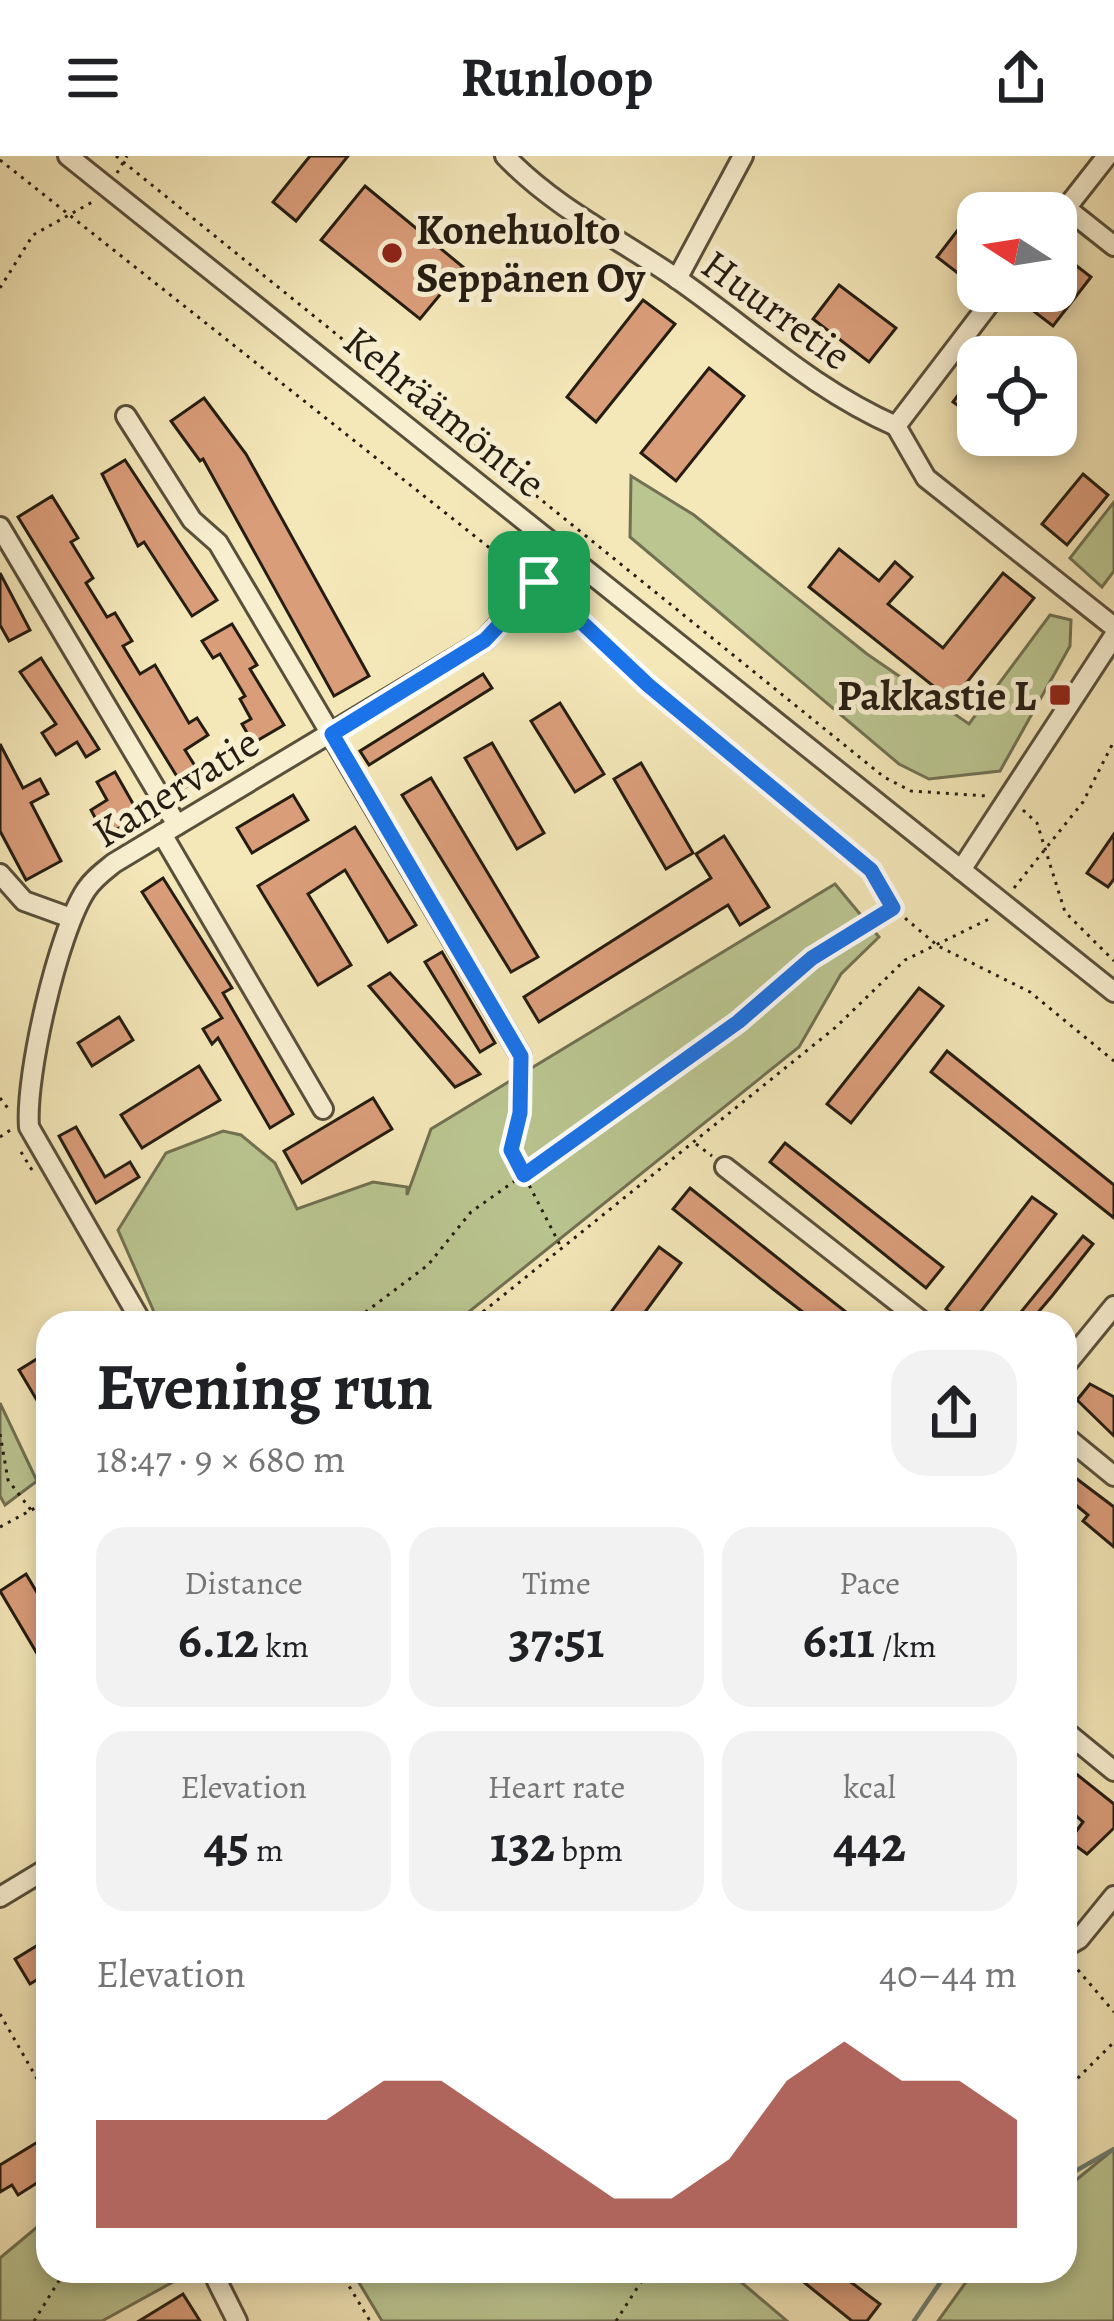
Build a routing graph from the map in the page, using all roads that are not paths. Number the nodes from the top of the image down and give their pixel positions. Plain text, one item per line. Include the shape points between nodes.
1 (505, 156) edge
2 (742, 156) edge
3 (1107, 156) edge
4 (74, 158) edge
5 (1077, 194) edge
6 (1077, 224) edge
7 (1114, 246) edge
8 (677, 279) junction
9 (983, 312) edge
10 (126, 416) dead end
11 (896, 426) junction
12 (0, 527) edge
13 (563, 552) junction
14 (1114, 631) edge
15 (332, 734) junction
16 (170, 829) junction
17 (961, 869) junction
18 (0, 874) edge
19 (71, 918) junction
20 (1114, 992) edge
21 (521, 1056) road end
22 (323, 1109) dead end
23 (725, 1167) road end
24 (1114, 1306) edge
25 (135, 1311) edge
26 (909, 1311) edge
27 (1077, 1351) edge
28 (1077, 1446) edge
29 (1114, 1476) edge
30 (1077, 1741) edge
31 (1114, 1771) edge
32 (36, 1875) edge
33 (1114, 1896) edge
34 (0, 1897) edge
35 (1077, 1940) edge
36 (219, 2283) edge
37 (237, 2321) edge

1 - 8 street, Huurretie via 543,196
2 - 8 street
3 - 5 street
4 - 13 street, Kehräämöntie
6 - 7 street
8 - 11 street, Huurretie via 798,374
9 - 11 street
10 - 15 street via 192,520 218,543
11 - 14 street via 926,478
12 - 16 street
13 - 15 street, Kanervatie via 531,578 485,640
13 - 17 street, Kehräämöntie
14 - 17 street
15 - 16 street, Kanervatie
15 - 21 street
16 - 19 street, Kanervatie via 99,875
16 - 22 street
17 - 20 street, Kehräämöntie
18 - 19 street via 24,902
19 - 25 street, Kanervatie via 31,1082 29,1127
23 - 26 street
24 - 27 street
28 - 29 street
30 - 31 street
32 - 34 street
33 - 35 street
36 - 37 street

